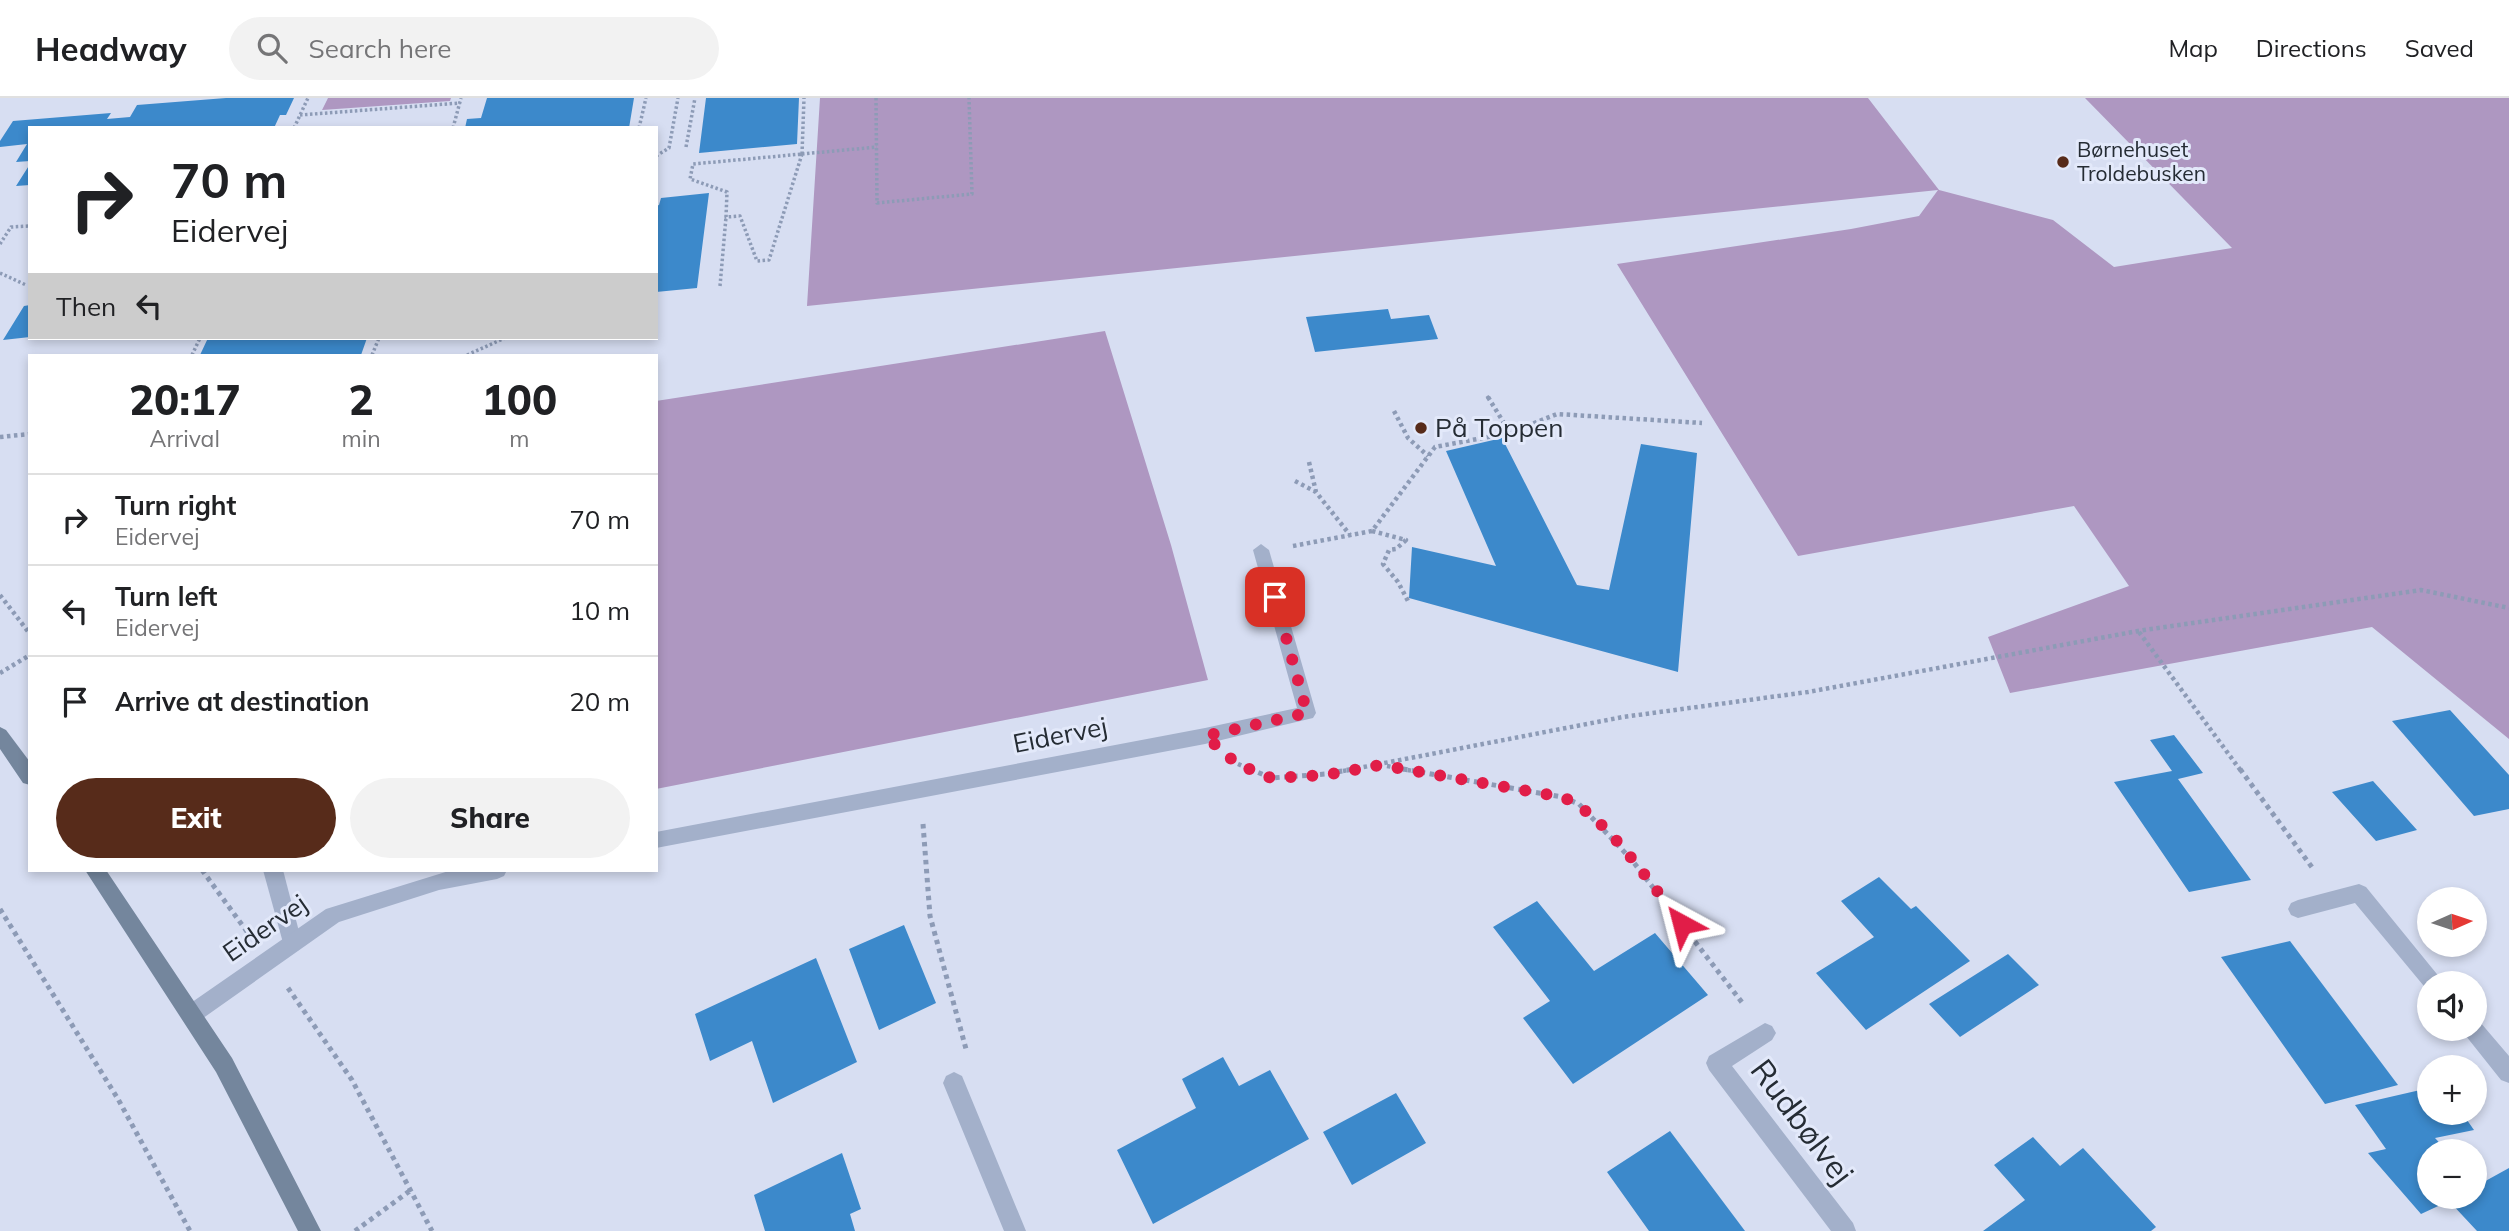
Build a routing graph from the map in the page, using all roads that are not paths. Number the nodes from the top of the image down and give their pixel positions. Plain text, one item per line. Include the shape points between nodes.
1 (1261, 550) road end
2 (0, 735) edge
3 (28, 774) edge
4 (658, 840) edge
5 (96, 872) edge
6 (274, 872) edge
7 (486, 872) edge
8 (2298, 909) dead end
9 (292, 943) junction
10 (2424, 971) edge
11 (192, 1014) junction
12 (1765, 1033) road end
13 (2483, 1041) edge
14 (2509, 1073) edge
15 (954, 1083) road end
16 (310, 1231) edge
17 (1015, 1231) edge
18 (1845, 1231) edge

1 - 4 street, Eidervej via 1307,713
2 - 3 street
5 - 11 street
6 - 9 street
7 - 9 street, Eidervej via 439,881 334,915
8 - 10 street via 2359,893
9 - 11 street, Eidervej
11 - 16 street via 251,1112
12 - 18 street, Rudbølvej via 1717,1063
13 - 14 street
15 - 17 street

